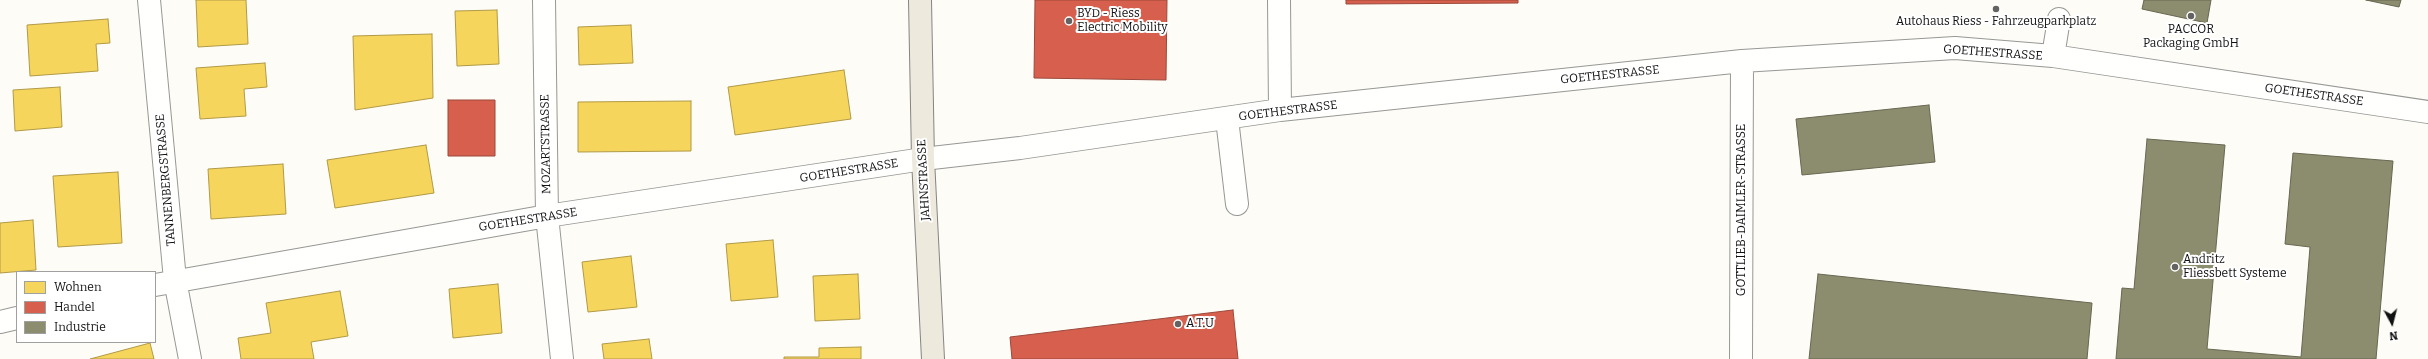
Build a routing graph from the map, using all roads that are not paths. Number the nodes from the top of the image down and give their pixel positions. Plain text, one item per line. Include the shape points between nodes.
1 (149, 0) edge
2 (544, 0) edge
3 (920, 0) edge
4 (1279, 0) edge
5 (2059, 19) dead end
6 (2053, 56) junction
7 (1742, 61) junction
8 (1280, 110) junction
9 (2428, 112) edge
10 (1227, 118) junction
11 (923, 160) junction
12 (1237, 204) dead end
13 (547, 216) junction
14 (165, 282) edge
15 (16, 318) edge
16 (0, 322) edge
17 (190, 359) edge
18 (562, 359) edge
19 (933, 359) edge
20 (1741, 359) edge

1 - 14 street, TANNENBERGSTRASSE
2 - 13 street, MOZARTSTRASSE
3 - 11 main road, JAHNSTRASSE
4 - 8 street
5 - 6 street
6 - 7 street, GOETHESTRASSE via 1955,48
6 - 9 street, GOETHESTRASSE
7 - 8 street, GOETHESTRASSE
7 - 20 street, GOTTLIEB-DAIMLER-STRASSE
8 - 10 street, GOETHESTRASSE
10 - 11 street, GOETHESTRASSE
10 - 12 street
11 - 13 street, GOETHESTRASSE
11 - 19 main road, JAHNSTRASSE
13 - 14 street, GOETHESTRASSE
13 - 18 street, MOZARTSTRASSE
14 - 17 street, TANNENBERGSTRASSE
15 - 16 street

